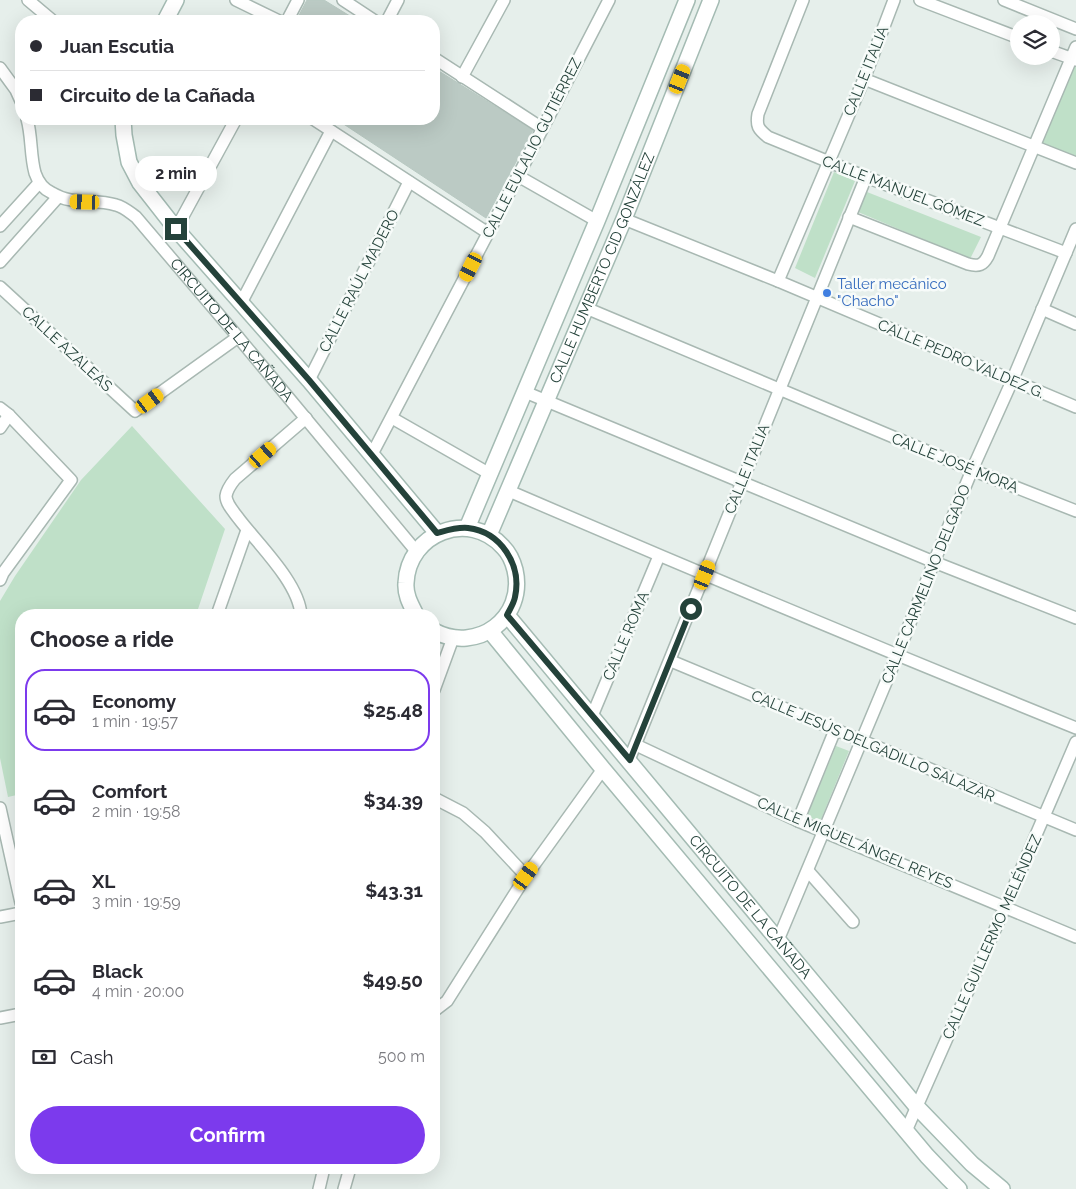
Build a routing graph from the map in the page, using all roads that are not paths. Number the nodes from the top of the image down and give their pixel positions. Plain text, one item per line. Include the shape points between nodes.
1 (28, 0) edge
2 (176, 0) edge
3 (236, 0) edge
4 (298, 0) edge
5 (342, 0) edge
6 (398, 0) edge
7 (504, 0) edge
8 (609, 0) edge
9 (687, 0) edge
10 (695, 0) edge
11 (803, 0) edge
12 (894, 0) edge
13 (920, 0) edge
14 (1004, 0) edge
15 (709, 5) edge
16 (46, 15) edge
17 (168, 15) edge
18 (267, 15) edge
19 (290, 15) edge
20 (366, 15) edge
21 (390, 15) edge
22 (1076, 30) edge
23 (1010, 35) edge
24 (1076, 47) edge
25 (1060, 54) edge
26 (1074, 59) edge
27 (440, 62) edge
28 (0, 68) edge
29 (462, 76) junction
30 (864, 79) junction
31 (15, 89) edge
32 (29, 125) edge
33 (123, 125) edge
34 (233, 125) edge
35 (322, 125) edge
36 (542, 128) junction
37 (331, 130) junction
38 (630, 136) junction
39 (653, 146) junction
40 (1034, 146) junction
41 (828, 162) junction
42 (1076, 163) edge
43 (518, 176) junction
44 (866, 177) junction
45 (409, 182) junction
46 (40, 183) junction
47 (58, 197) junction
48 (849, 217) junction
49 (624, 219) junction
50 (597, 221) junction
51 (0, 226) edge
52 (1000, 228) junction
53 (176, 229) junction
54 (488, 233) junction
55 (1074, 237) edge
56 (1066, 253) junction
57 (0, 262) edge
58 (778, 281) junction
59 (0, 287) edge
60 (817, 298) junction
61 (241, 304) junction
62 (586, 308) junction
63 (1042, 310) junction
64 (1076, 324) edge
65 (238, 337) junction
66 (309, 380) junction
67 (1012, 381) junction
68 (780, 390) junction
69 (525, 392) junction
70 (546, 401) junction
71 (1076, 407) edge
72 (5, 412) edge
73 (306, 418) junction
74 (392, 418) junction
75 (0, 428) edge
76 (371, 456) junction
77 (972, 470) junction
78 (490, 474) junction
79 (742, 482) junction
80 (509, 490) junction
81 (1076, 511) edge
82 (467, 528) junction
83 (247, 530) junction
84 (437, 533) junction
85 (489, 535) junction
86 (416, 551) junction
87 (659, 556) junction
88 (934, 562) junction
89 (705, 575) junction
90 (0, 580) edge
91 (219, 609) edge
92 (300, 609) edge
93 (413, 609) edge
94 (507, 615) junction
95 (1076, 618) edge
96 (490, 631) junction
97 (440, 634) edge
98 (453, 638) junction
99 (897, 656) junction
100 (671, 661) junction
101 (440, 674) edge
102 (592, 716) junction
103 (1076, 728) edge
104 (835, 730) junction
105 (862, 741) junction
106 (1076, 742) edge
107 (636, 745) junction
108 (630, 760) junction
109 (603, 769) junction
110 (440, 801) edge
111 (0, 808) edge
112 (1044, 817) junction
113 (1, 821) edge
114 (798, 821) junction
115 (1076, 830) edge
116 (824, 832) junction
117 (808, 871) junction
118 (526, 876) junction
119 (15, 878) edge
120 (1005, 906) junction
121 (15, 914) edge
122 (0, 917) edge
123 (853, 922) dead end
124 (1076, 937) edge
125 (778, 940) junction
126 (440, 1006) edge
127 (15, 1015) edge
128 (0, 1018) edge
129 (917, 1107) junction
130 (906, 1131) junction
131 (323, 1174) edge
132 (348, 1174) edge
133 (319, 1189) edge
134 (344, 1189) edge
135 (960, 1189) edge
136 (1002, 1189) edge

1 - 16 street
2 - 17 street
3 - 18 street
4 - 19 street
5 - 20 street
6 - 21 street
7 - 29 street
8 - 36 street, CALLE EULALIO GUTIÉRREZ
9 - 38 street, CALLE HUMBERTO CID GONZÁLEZ
10 - 15 street
11 - 41 street, CALLE MANUEL GÓMEZ via 756,122 768,137
12 - 30 street, CALLE ITALIA
13 - 23 street
14 - 22 street
15 - 39 street, CALLE HUMBERTO CID GONZÁLEZ
24 - 26 street
25 - 26 street
26 - 40 street
27 - 29 street
28 - 31 street
29 - 36 street
30 - 40 street
30 - 41 street, CALLE ITALIA
32 - 46 street via 35,172
33 - 53 street, CIRCUITO DE LA CAÑADA via 129,162 140,183
34 - 53 street
35 - 37 street
36 - 43 street, CALLE EULALIO GUTIÉRREZ
37 - 45 street
37 - 61 street
38 - 39 street
38 - 50 street, CALLE HUMBERTO CID GONZÁLEZ
39 - 49 street, CALLE HUMBERTO CID GONZÁLEZ
40 - 42 street
40 - 52 street
41 - 44 street, CALLE MANUEL GÓMEZ
41 - 58 street, CALLE ITALIA
43 - 50 street
43 - 54 street, CALLE EULALIO GUTIÉRREZ
44 - 48 street, CALLE ITALIA
44 - 52 street, CALLE MANUEL GÓMEZ
45 - 54 street
45 - 66 street, CALLE RAÚL MADERO
46 - 47 street, CIRCUITO DE LA CAÑADA
46 - 51 street
47 - 57 street
47 - 65 street, CIRCUITO DE LA CAÑADA via 115,204 126,209
48 - 52 street via 974,266 984,262
48 - 60 street, CALLE ITALIA
49 - 58 street, CALLE PEDRO VALDEZ G.
49 - 62 street, CALLE HUMBERTO CID GONZÁLEZ
50 - 69 street, CALLE HUMBERTO CID GONZÁLEZ
52 - 56 street, CALLE MANUEL GÓMEZ
53 - 61 street, CIRCUITO DE LA CAÑADA
54 - 74 street, CALLE EULALIO GUTIÉRREZ
55 - 56 street, CALLE CARMELINO DELGADO
56 - 63 street, CALLE CARMELINO DELGADO
58 - 60 street, CALLE PEDRO VALDEZ G.
59 - 65 street, CALLE AZALEAS via 135,412
60 - 67 street, CALLE PEDRO VALDEZ G.
60 - 68 street, CALLE ITALIA
61 - 66 street, CIRCUITO DE LA CAÑADA
62 - 68 street, CALLE JOSÉ MORA
62 - 70 street, CALLE HUMBERTO CID GONZÁLEZ
63 - 64 street
63 - 67 street, CALLE CARMELINO DELGADO
65 - 73 street, CIRCUITO DE LA CAÑADA
66 - 76 street, CIRCUITO DE LA CAÑADA
67 - 71 street, CALLE PEDRO VALDEZ G.
67 - 77 street, CALLE CARMELINO DELGADO
68 - 77 street, CALLE JOSÉ MORA
68 - 79 street, CALLE ITALIA
69 - 70 street
69 - 78 street, CALLE HUMBERTO CID GONZÁLEZ
70 - 79 street
70 - 80 street, CALLE HUMBERTO CID GONZÁLEZ
72 - 75 street
72 - 90 street via 71,480
73 - 83 street via 229,487 226,496 229,506
73 - 86 street, CIRCUITO DE LA CAÑADA
74 - 76 street, CALLE EULALIO GUTIÉRREZ
74 - 78 street
76 - 84 street, CIRCUITO DE LA CAÑADA
77 - 81 street, CALLE JOSÉ MORA
77 - 88 street, CALLE CARMELINO DELGADO
78 - 82 street, CALLE HUMBERTO CID GONZÁLEZ
79 - 88 street
79 - 89 street, CALLE ITALIA
80 - 85 street, CALLE HUMBERTO CID GONZÁLEZ
80 - 87 street
82 - 84 street
82 - 85 street
83 - 91 street
83 - 92 street via 286,576
84 - 86 street
85 - 94 street via 504,547 513,562 517,580 515,598
86 - 93 street via 408,567 406,584
87 - 89 street
87 - 102 street, CALLE ROMA
88 - 95 street
88 - 99 street, CALLE CARMELINO DELGADO
89 - 99 street
89 - 100 street, CALLE ITALIA
94 - 96 street
94 - 102 street, CIRCUITO DE LA CAÑADA
96 - 98 street via 467,639
96 - 109 street, CIRCUITO DE LA CAÑADA
97 - 98 street
98 - 101 street
99 - 103 street
99 - 105 street, CALLE CARMELINO DELGADO
100 - 104 street, CALLE JESÚS DELGADILLO SALAZAR
100 - 107 street, CALLE ITALIA
102 - 108 street, CIRCUITO DE LA CAÑADA
104 - 105 street, CALLE JESÚS DELGADILLO SALAZAR
104 - 114 street
105 - 112 street, CALLE JESÚS DELGADILLO SALAZAR
105 - 116 street, CALLE CARMELINO DELGADO
106 - 112 street, CALLE GUILLERMO MELÉNDEZ
107 - 108 street, CALLE ITALIA
107 - 114 street, CALLE MIGUEL ÁNGEL REYES
108 - 125 street, CIRCUITO DE LA CAÑADA
109 - 118 street
109 - 130 street, CIRCUITO DE LA CAÑADA
110 - 118 street via 463,813 485,832
111 - 113 street
112 - 115 street, CALLE JESÚS DELGADILLO SALAZAR
112 - 120 street, CALLE GUILLERMO MELÉNDEZ
113 - 119 street
114 - 116 street, CALLE MIGUEL ÁNGEL REYES
116 - 117 street, CALLE CARMELINO DELGADO
116 - 120 street, CALLE MIGUEL ÁNGEL REYES
117 - 123 street
117 - 125 street, CALLE CARMELINO DELGADO
118 - 126 street
120 - 124 street, CALLE MIGUEL ÁNGEL REYES
120 - 129 street, CALLE GUILLERMO MELÉNDEZ
121 - 122 street
125 - 129 street, CIRCUITO DE LA CAÑADA
127 - 128 street
129 - 130 street, CALLE GUILLERMO MELÉNDEZ
129 - 136 street, CIRCUITO DE LA CAÑADA via 972,1164
130 - 135 street, CIRCUITO DE LA CAÑADA
131 - 133 street
132 - 134 street

